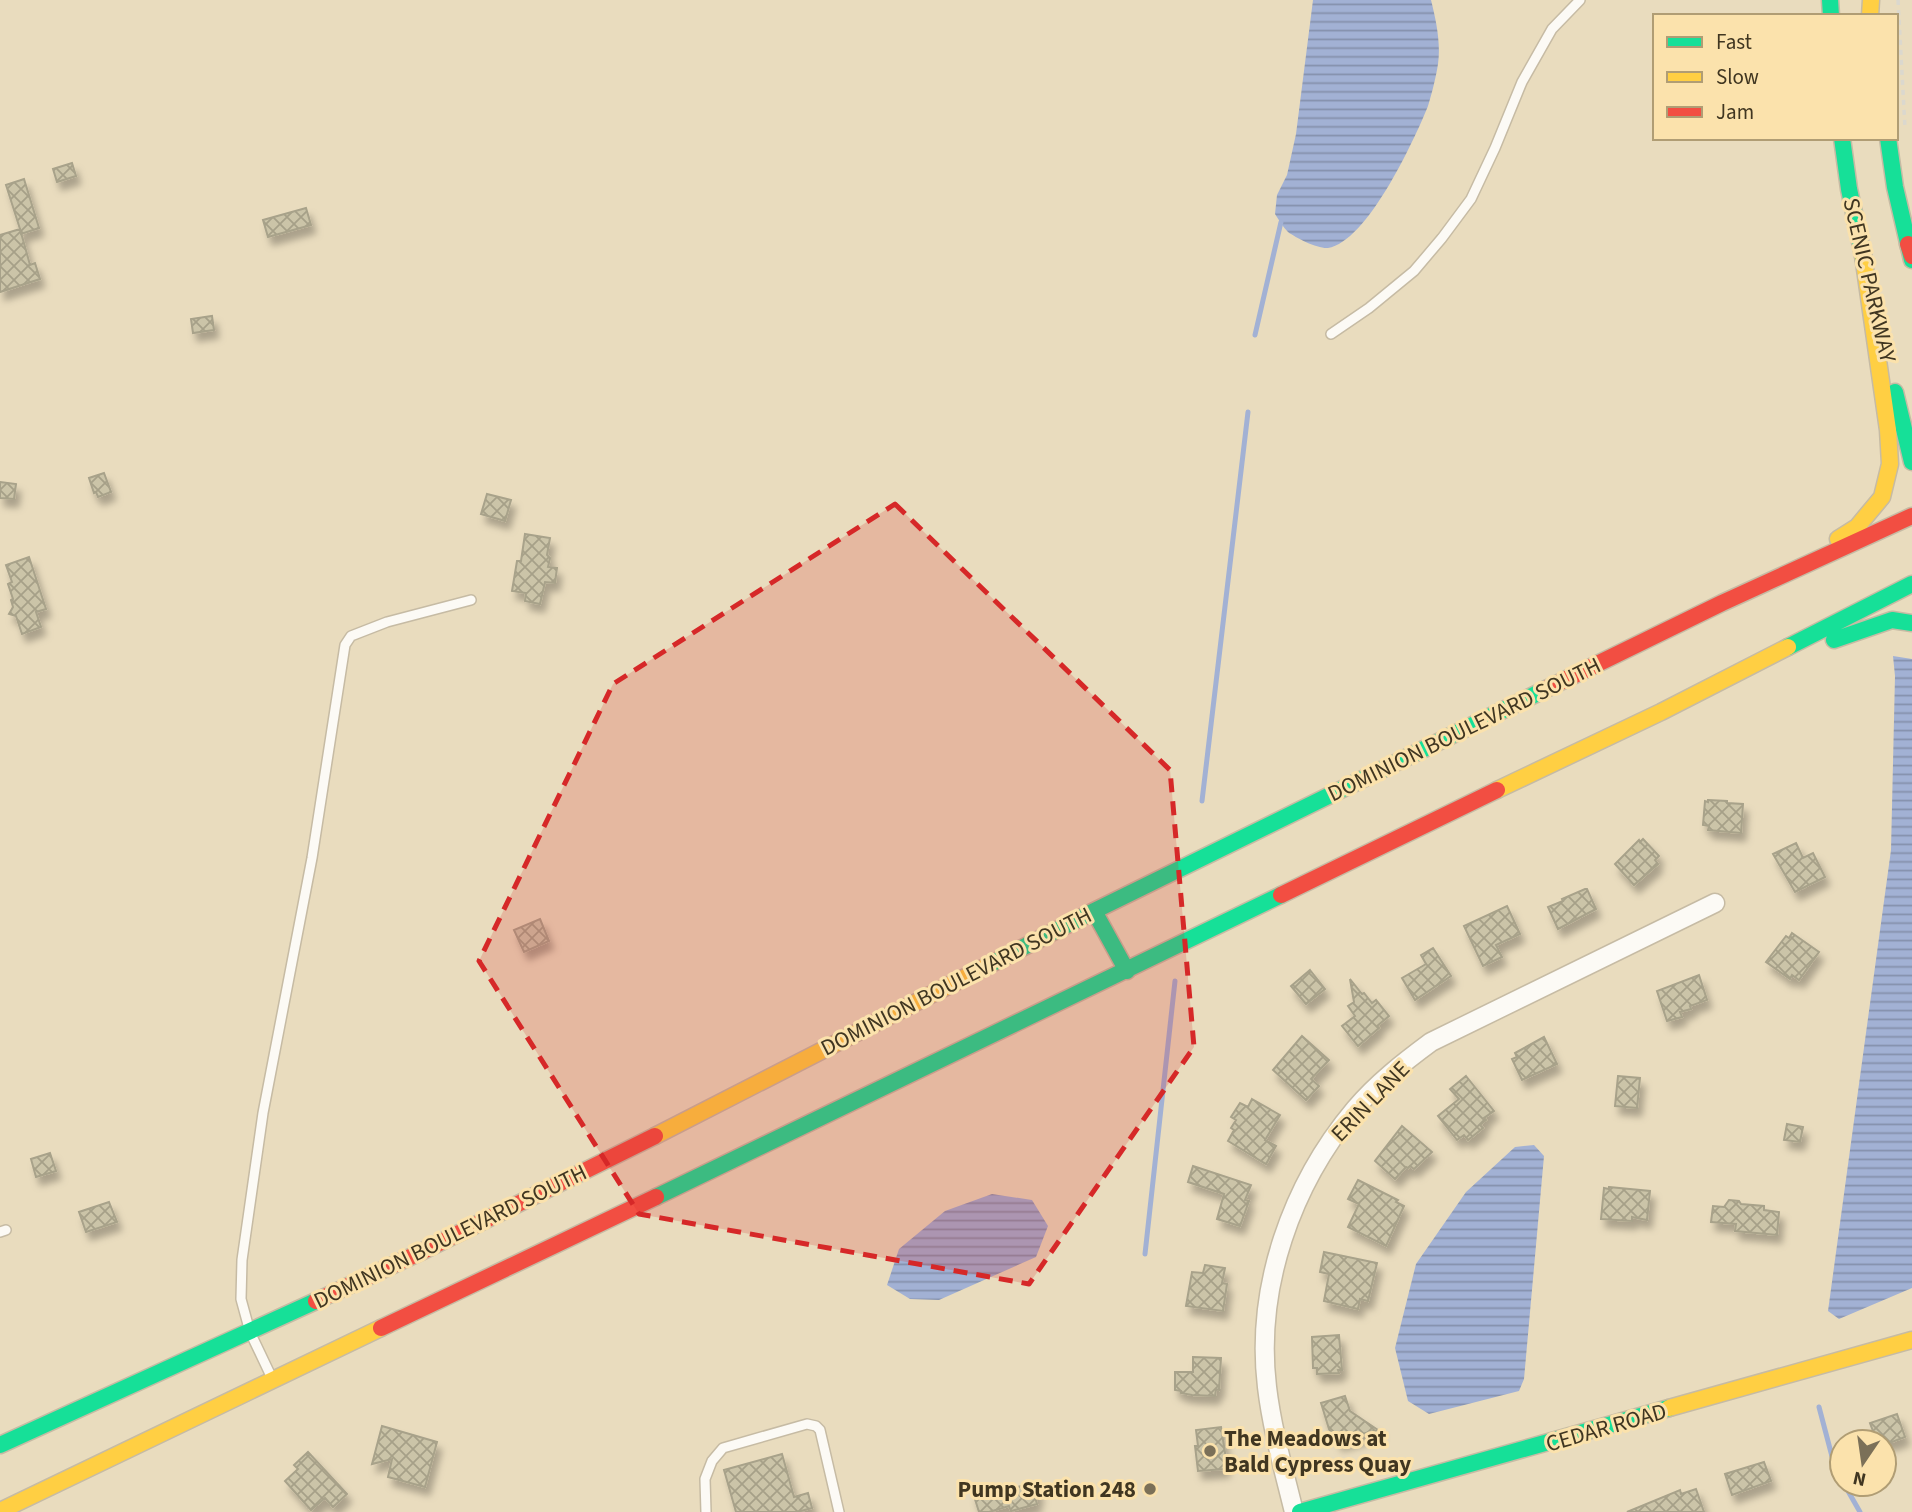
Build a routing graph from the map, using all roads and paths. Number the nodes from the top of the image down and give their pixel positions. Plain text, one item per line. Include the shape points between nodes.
1 (1580, 0) edge
2 (1898, 0) edge
3 (1905, 128) dead end
4 (1842, 140) edge
5 (1888, 140) edge
6 (1862, 248) junction
7 (1911, 254) edge
8 (1331, 334) dead end
9 (1912, 462) edge
10 (1912, 516) edge
11 (1912, 584) edge
12 (1761, 585) junction
13 (471, 600) dead end
14 (1912, 623) edge
15 (1727, 677) junction
16 (1716, 903) dead end
17 (1094, 911) junction
18 (1126, 971) junction
19 (250, 1332) junction
20 (1912, 1340) edge
21 (272, 1379) junction
22 (0, 1445) edge
23 (0, 1510) edge
24 (706, 1512) edge
25 (839, 1512) edge
26 (1294, 1512) edge
27 (1300, 1512) edge

1 - 8 lane via 1552,29 1522,82 1471,199 1442,238 1414,271
2 - 3 path
4 - 6 main road, SCENIC PARKWAY
5 - 7 main road, SCENIC PARKWAY
6 - 9 main road, SCENIC PARKWAY
6 - 12 main road via 1888,430 1890,464 1882,497 1857,527
10 - 12 main road, DOMINION BOULEVARD SOUTH
11 - 15 main road
12 - 17 main road, DOMINION BOULEVARD SOUTH
13 - 19 lane via 387,622 351,636 345,645 312,858 263,1113 242,1260 241,1299
14 - 15 main road via 1892,620
15 - 18 main road
16 - 26 street, ERIN LANE via 1431,1042 1356,1108 1326,1147 1301,1190 1283,1237 1270,1285 1265,1335 1274,1434
17 - 18 main road
17 - 19 main road, DOMINION BOULEVARD SOUTH via 645,1141
18 - 21 main road
19 - 21 lane
19 - 22 main road, DOMINION BOULEVARD SOUTH
20 - 27 main road, CEDAR ROAD
21 - 23 main road
24 - 25 lane via 705,1479 723,1448 807,1424 820,1430

